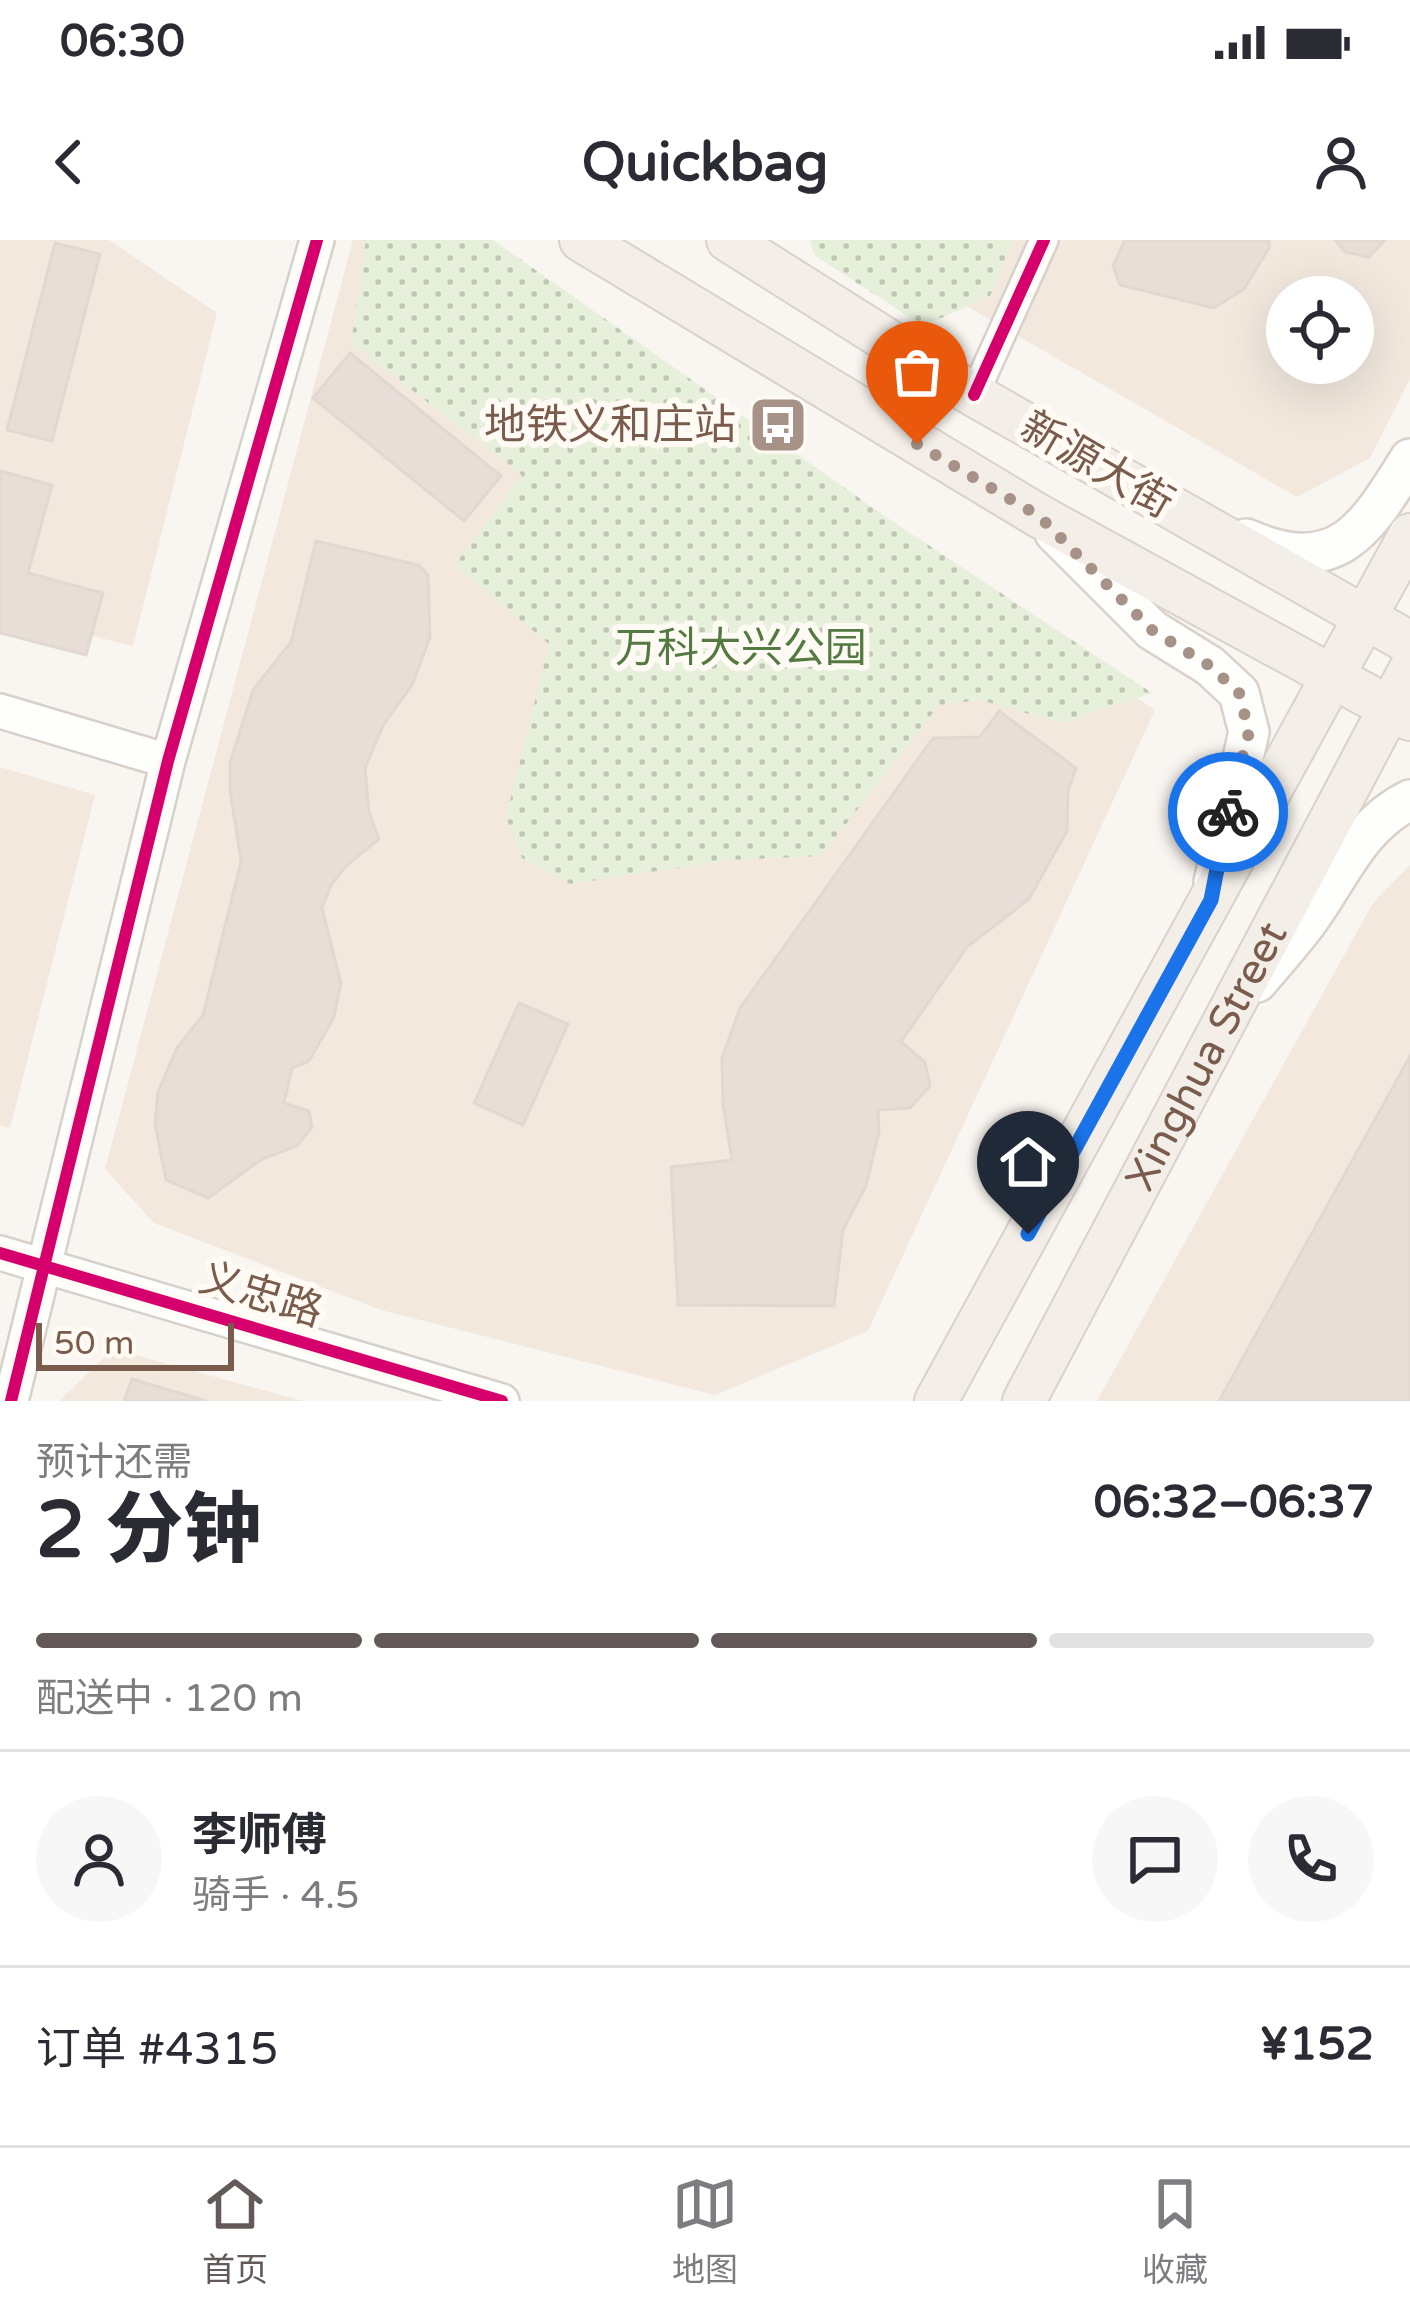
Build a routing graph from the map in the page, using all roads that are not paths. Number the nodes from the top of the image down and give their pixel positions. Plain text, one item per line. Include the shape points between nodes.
1 (317, 240) edge
2 (728, 240) edge
3 (1044, 240) edge
4 (603, 246) edge
5 (974, 395) junction
6 (1410, 459) edge
7 (1157, 500) junction
8 (1039, 516) junction
9 (1410, 535) edge
10 (1367, 619) junction
11 (1410, 643) edge
12 (1410, 670) edge
13 (1332, 679) junction
14 (0, 711) edge
15 (1400, 714) edge
16 (168, 760) junction
17 (1410, 800) edge
18 (1211, 900) junction
19 (1230, 1014) junction
20 (0, 1253) edge
21 (43, 1265) junction
22 (11, 1401) edge
23 (502, 1401) edge
24 (936, 1401) edge
25 (1024, 1401) edge

1 - 16 street
2 - 5 main road, 新源大街
3 - 5 street
4 - 8 main road
5 - 7 main road, 新源大街
6 - 7 main road via 1360,534 1288,555
7 - 10 main road, 新源大街
8 - 13 main road
8 - 18 main road via 1152,630 1239,693 1249,732
9 - 10 main road, Xinghua Street
10 - 11 main road, 新源大街
10 - 13 main road, Xinghua Street
12 - 15 main road, Xinghua Street
13 - 15 main road
13 - 18 main road, Xinghua Street
14 - 16 street
15 - 19 main road, Xinghua Street
16 - 21 street
17 - 19 main road via 1370,826 1309,920
18 - 24 main road, Xinghua Street
19 - 25 main road, Xinghua Street
20 - 21 street, 义忠路
21 - 22 street
21 - 23 street, 义忠路

